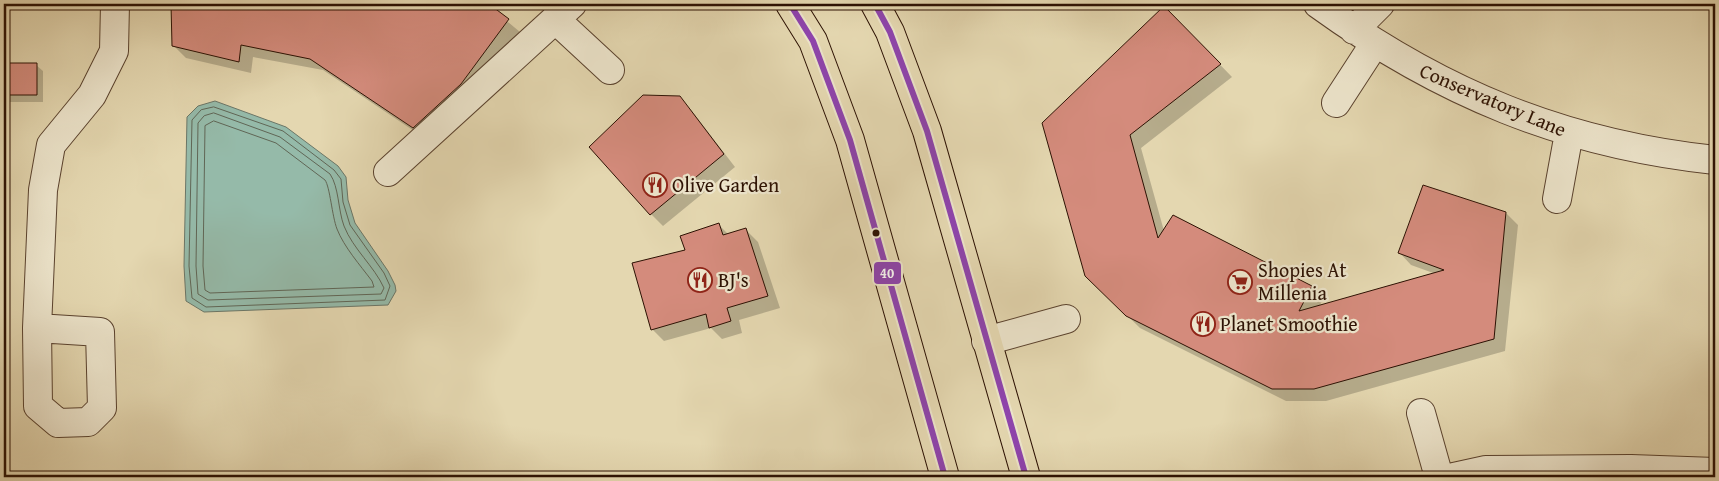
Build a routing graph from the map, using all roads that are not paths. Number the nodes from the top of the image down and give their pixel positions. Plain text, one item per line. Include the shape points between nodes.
1 (115, 4) edge
2 (790, 4) edge
3 (875, 4) edge
4 (1318, 4) edge
5 (1380, 4) edge
6 (564, 11) edge
7 (1364, 37) junction
8 (610, 70) dead end
9 (1336, 103) dead end
10 (1569, 133) junction
11 (1715, 160) edge
12 (388, 172) dead end
13 (1557, 199) dead end
14 (1066, 319) dead end
15 (37, 328) dead end
16 (986, 341) junction
17 (1421, 413) dead end
18 (1715, 472) edge
19 (945, 477) edge
20 (1026, 477) edge
21 (1439, 477) edge
22 (1454, 477) edge

1 - 15 street via 114,51 92,94 51,145 43,190
2 - 19 main road via 813,41 850,140
3 - 16 main road via 890,32 927,132
4 - 7 street, Conservatory Lane
5 - 7 street
6 - 8 street
6 - 12 street
7 - 9 street
7 - 10 street, Conservatory Lane via 1414,68 1466,93
10 - 11 street, Conservatory Lane
10 - 13 street
14 - 16 street
16 - 20 main road
17 - 21 street
18 - 22 street via 1631,468 1486,470

